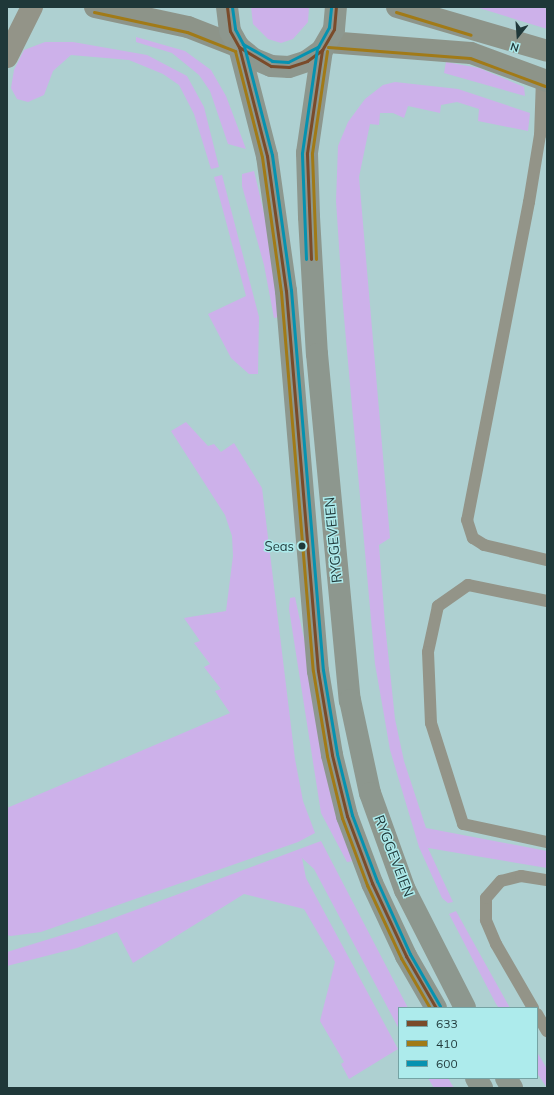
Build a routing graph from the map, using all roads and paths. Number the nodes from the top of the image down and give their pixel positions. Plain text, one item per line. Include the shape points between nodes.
1 (32, 7) edge
2 (95, 7) edge
3 (227, 7) edge
4 (336, 7) edge
5 (397, 7) edge
6 (325, 46) junction
7 (239, 47) junction
8 (547, 51) edge
9 (7, 57) edge
10 (544, 80) edge
11 (547, 560) edge
12 (547, 601) edge
13 (547, 842) edge
14 (547, 880) edge
15 (435, 1007) edge
16 (465, 1007) edge
17 (532, 1007) edge
18 (538, 1016) edge
19 (547, 1031) edge
20 (477, 1079) edge
21 (507, 1079) edge
22 (482, 1088) edge
23 (512, 1088) edge

1 - 9 street
2 - 7 street via 188,27
3 - 7 main road via 230,31
4 - 6 main road, RYGGEVEIEN via 334,29
5 - 8 street
6 - 7 main road via 307,61 277,66 254,59
6 - 10 street via 471,53
6 - 16 main road, RYGGEVEIEN via 307,153 309,217 317,354 350,700 370,793 405,890
7 - 15 main road, RYGGEVEIEN via 268,156 286,291 318,671 332,755 347,816 372,883 406,956
10 - 11 lane via 540,135 468,520 473,538 497,550
12 - 13 lane via 468,585 438,606 428,652 431,723 463,824
14 - 17 lane via 521,876 500,881 486,898 486,920 496,944
18 - 19 lane
20 - 22 main road
21 - 23 main road

